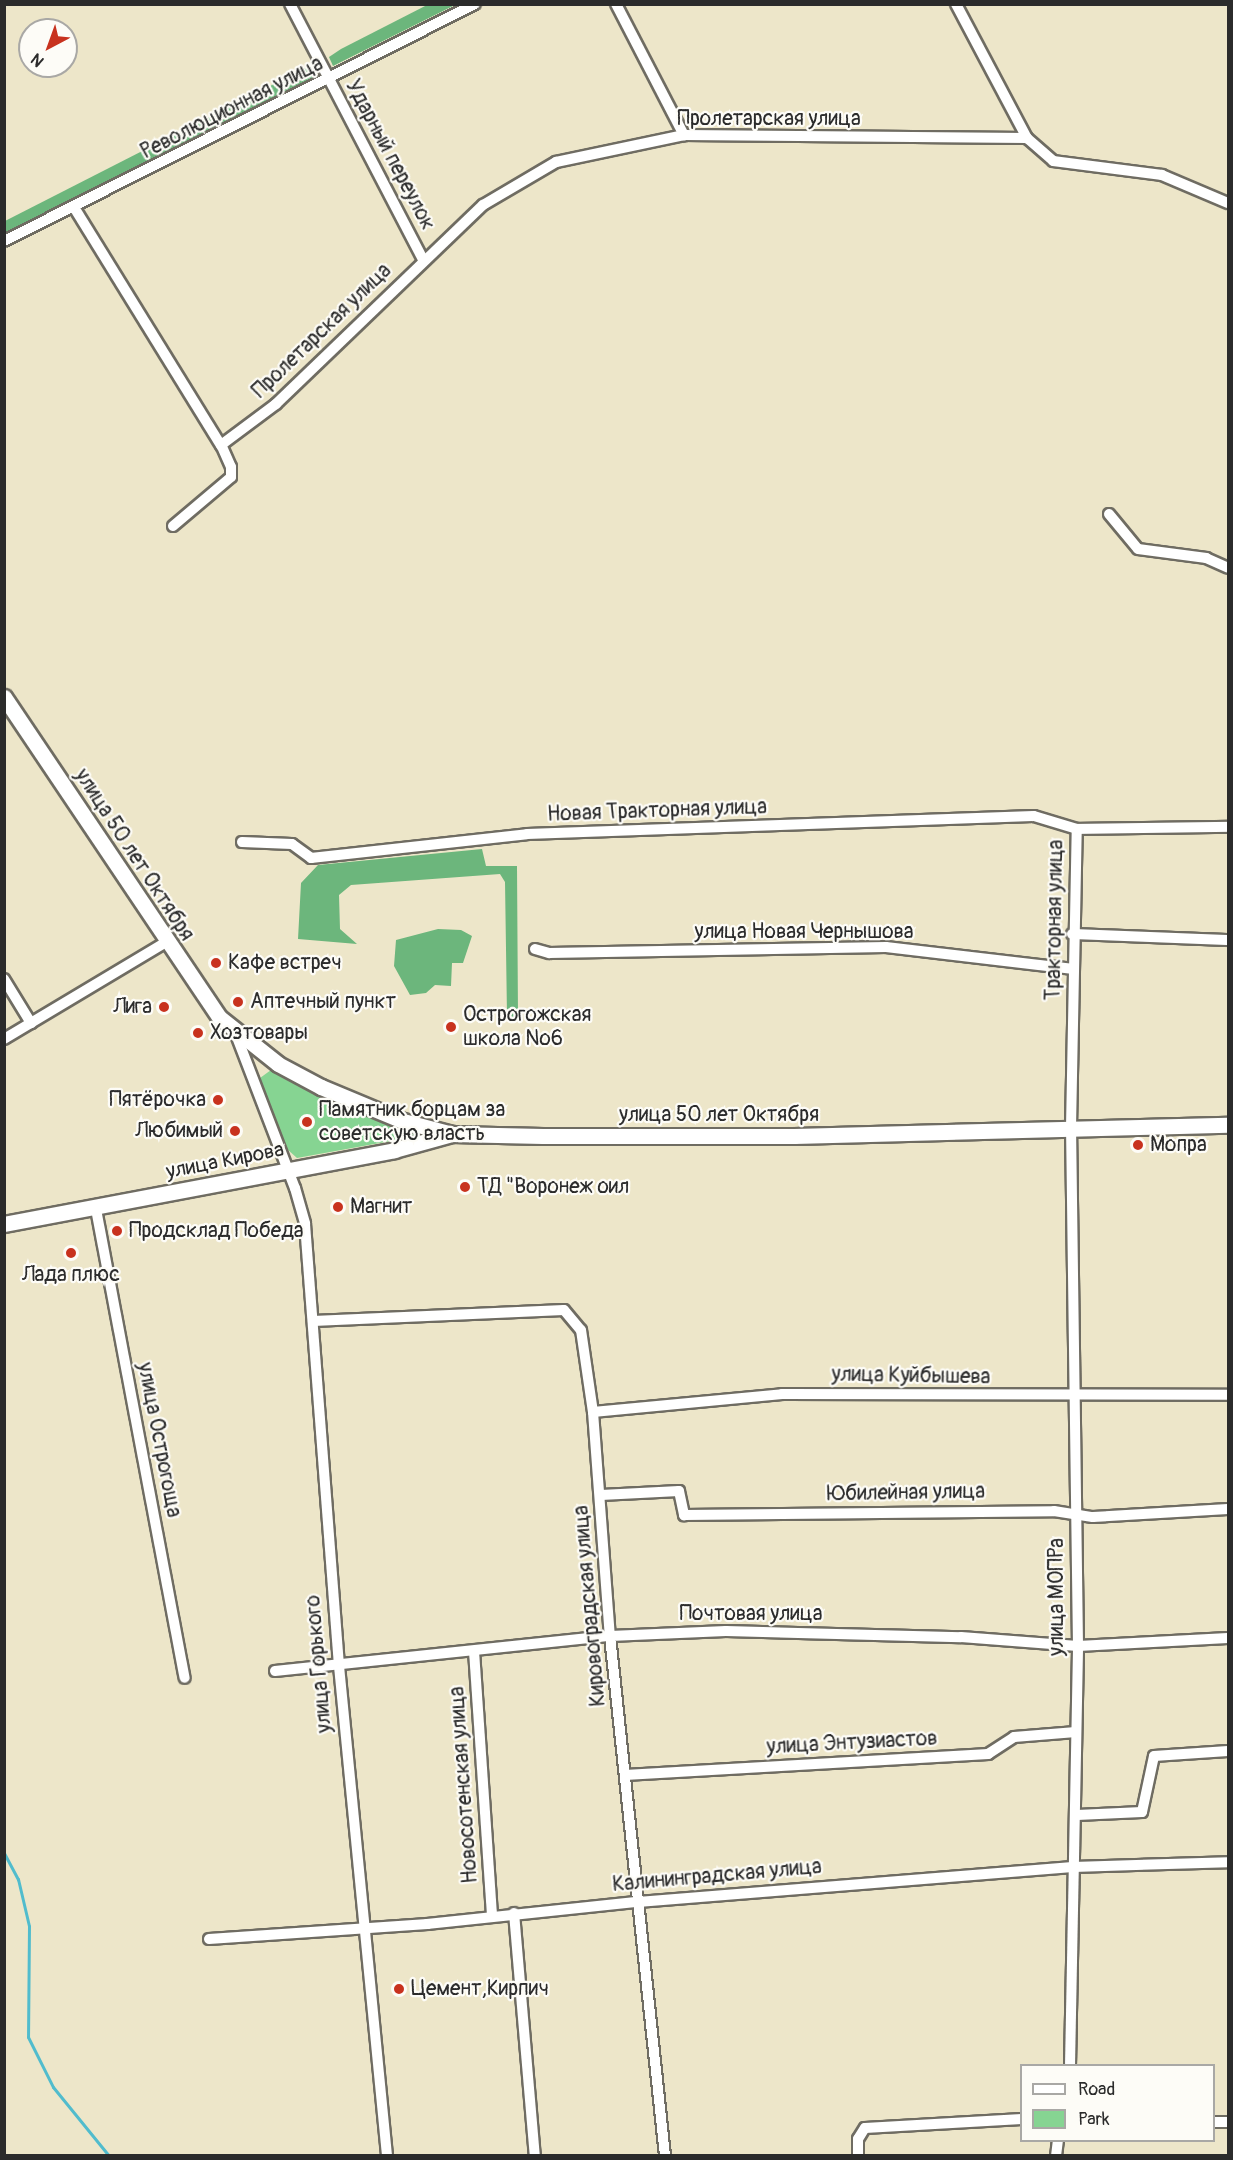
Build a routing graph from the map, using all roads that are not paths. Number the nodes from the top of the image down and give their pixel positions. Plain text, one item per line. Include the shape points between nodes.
1 (290, 4) edge
2 (475, 4) edge
3 (616, 4) edge
4 (956, 4) edge
5 (328, 81) junction
6 (684, 135) junction
7 (1028, 138) junction
8 (1228, 203) edge
9 (75, 209) junction
10 (4, 241) edge
11 (423, 259) junction
12 (221, 445) junction
13 (1109, 514) dead end
14 (173, 526) dead end
15 (1228, 568) edge
16 (4, 697) edge
17 (1228, 827) edge
18 (1077, 829) junction
19 (242, 842) dead end
20 (1072, 934) junction
21 (1228, 940) edge
22 (166, 942) junction
23 (535, 949) dead end
24 (1074, 969) junction
25 (4, 979) edge
26 (31, 1023) junction
27 (235, 1032) junction
28 (4, 1039) edge
29 (1228, 1125) edge
30 (1071, 1128) junction
31 (452, 1134) junction
32 (288, 1171) junction
33 (96, 1209) junction
34 (4, 1224) edge
35 (313, 1321) junction
36 (1228, 1395) edge
37 (1074, 1397) junction
38 (593, 1412) junction
39 (601, 1495) junction
40 (1228, 1509) edge
41 (1076, 1514) junction
42 (610, 1636) junction
43 (1228, 1638) edge
44 (1078, 1646) junction
45 (474, 1651) junction
46 (339, 1666) junction
47 (275, 1671) dead end
48 (185, 1678) dead end
49 (1076, 1732) junction
50 (1228, 1752) edge
51 (625, 1775) junction
52 (1077, 1815) junction
53 (1228, 1862) edge
54 (1073, 1867) junction
55 (638, 1902) junction
56 (514, 1913) junction
57 (492, 1916) junction
58 (364, 1927) junction
59 (209, 1939) dead end
60 (1070, 2064) edge
61 (1020, 2119) edge
62 (387, 2156) edge
63 (535, 2156) edge
64 (665, 2156) edge
65 (858, 2156) edge

1 - 5 street, Ударный переулок
2 - 5 street, Революционная улица
3 - 6 street
4 - 7 street
5 - 9 street, Революционная улица
5 - 11 street, Ударный переулок
6 - 7 street, Пролетарская улица
6 - 11 street, Пролетарская улица via 556,162 483,205
7 - 8 street via 1053,161 1162,175
9 - 10 street, Революционная улица
9 - 12 street
11 - 12 street, Пролетарская улица via 379,308 276,404
12 - 14 street via 231,477
13 - 15 street via 1138,549 1206,558
16 - 22 main road, улица 50 лет Октября
17 - 18 street, Тракторная улица
18 - 19 street, Новая Тракторная улица via 1034,816 526,834 310,858 292,844
18 - 20 street, Тракторная улица
20 - 21 street
20 - 24 street, Тракторная улица
22 - 26 street
22 - 27 main road, улица 50 лет Октября via 209,1006
23 - 24 street, улица Новая Чернышова via 549,953 886,947
24 - 30 street, Тракторная улица
25 - 26 street
26 - 28 street
27 - 31 main road, улица 50 лет Октября via 278,1064 321,1087 366,1107
27 - 32 street, улица 50 лет Октября
29 - 30 main road, улица 50 лет Октября
30 - 31 main road, улица 50 лет Октября via 794,1136
30 - 37 street, улица МОПРа
31 - 32 main road, улица Кирова
32 - 33 main road, улица Кирова
32 - 35 street, улица Горького via 305,1224
33 - 34 main road, улица Кирова
33 - 48 street, улица Острогоща
35 - 38 street, Кировоградская улица via 564,1310 580,1330
35 - 46 street, улица Горького
36 - 37 street, улица Куйбышева
37 - 38 street, улица Куйбышева via 782,1394
37 - 41 street, улица МОПРа
38 - 39 street, Кировоградская улица
39 - 41 street, Юбилейная улица via 679,1491 684,1515 1054,1511
39 - 42 street, Кировоградская улица
40 - 41 street, Юбилейная улица via 1093,1517
41 - 44 street, улица МОПРа
42 - 44 street, Почтовая улица via 726,1630 961,1637
42 - 45 street, Почтовая улица
42 - 51 street, Кировоградская улица
43 - 44 street, Почтовая улица
44 - 49 street, улица МОПРа
45 - 46 street, Почтовая улица
45 - 57 street, Новосотенская улица
46 - 47 street, Почтовая улица
46 - 58 street, улица Горького
49 - 51 street, улица Энтузиастов via 1014,1737 988,1754
49 - 52 street, улица МОПРа
50 - 52 street via 1154,1756 1142,1812
51 - 55 street, Кировоградская улица
52 - 54 street, улица МОПРа
53 - 54 street, Калининградская улица
54 - 55 street, Калининградская улица
54 - 60 street, улица МОПРа
55 - 56 street, Калининградская улица
55 - 64 street, Кировоградская улица
56 - 57 street, Калининградская улица
56 - 63 street
57 - 58 street, Калининградская улица
58 - 59 street, Калининградская улица
58 - 62 street, улица Горького
61 - 65 street via 865,2128 858,2139

